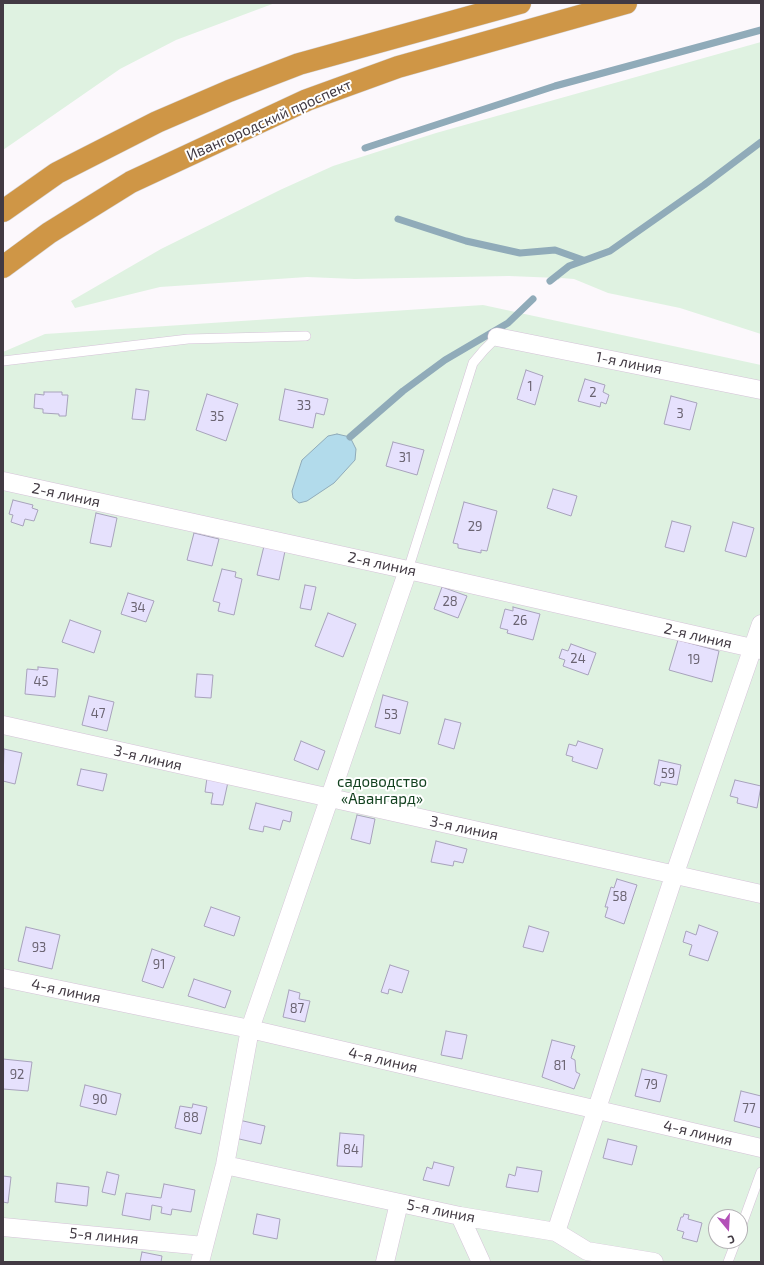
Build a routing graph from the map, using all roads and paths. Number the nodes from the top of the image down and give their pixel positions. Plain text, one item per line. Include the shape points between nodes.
1 (520, 3) edge
2 (626, 3) edge
3 (3, 211) edge
4 (3, 267) edge
5 (306, 336) dead end
6 (496, 338) joint
7 (3, 361) edge
8 (761, 390) edge
9 (3, 481) edge
10 (408, 570) junction
11 (761, 624) edge
12 (757, 649) edge
13 (3, 725) edge
14 (331, 799) junction
15 (675, 873) junction
16 (761, 894) edge
17 (3, 978) edge
18 (250, 1029) junction
19 (596, 1109) junction
20 (761, 1148) edge
21 (225, 1165) junction
22 (761, 1172) edge
23 (399, 1203) junction
24 (748, 1209) edge
25 (460, 1216) junction
26 (3, 1227) edge
27 (556, 1232) junction
28 (733, 1249) edge
29 (202, 1254) edge
30 (385, 1262) edge
31 (480, 1262) edge
32 (654, 1262) edge
33 (728, 1262) edge

1 - 3 highway via 299,64 230,91 157,122 57,174
2 - 4 highway, Ивангородский проспект via 398,67 306,100 132,182 49,234
5 - 7 lane via 188,339
6 - 8 street, 1-я линия
6 - 10 lane via 473,363
9 - 10 street, 2-я линия
10 - 12 street, 2-я линия
10 - 14 street
11 - 12 street
12 - 15 street
13 - 14 street, 3-я линия
14 - 15 street, 3-я линия
14 - 18 street
15 - 16 street, 3-я линия
15 - 19 street
17 - 18 street, 4-я линия
18 - 19 street, 4-я линия
18 - 21 street
19 - 20 street, 4-я линия
19 - 27 street
21 - 23 street, 5-я линия
21 - 29 street
22 - 24 lane
23 - 25 street, 5-я линия
23 - 30 street
25 - 27 street, 5-я линия
25 - 31 street
26 - 29 street, 5-я линия
27 - 32 street, 5-я линия via 587,1251
28 - 33 lane

